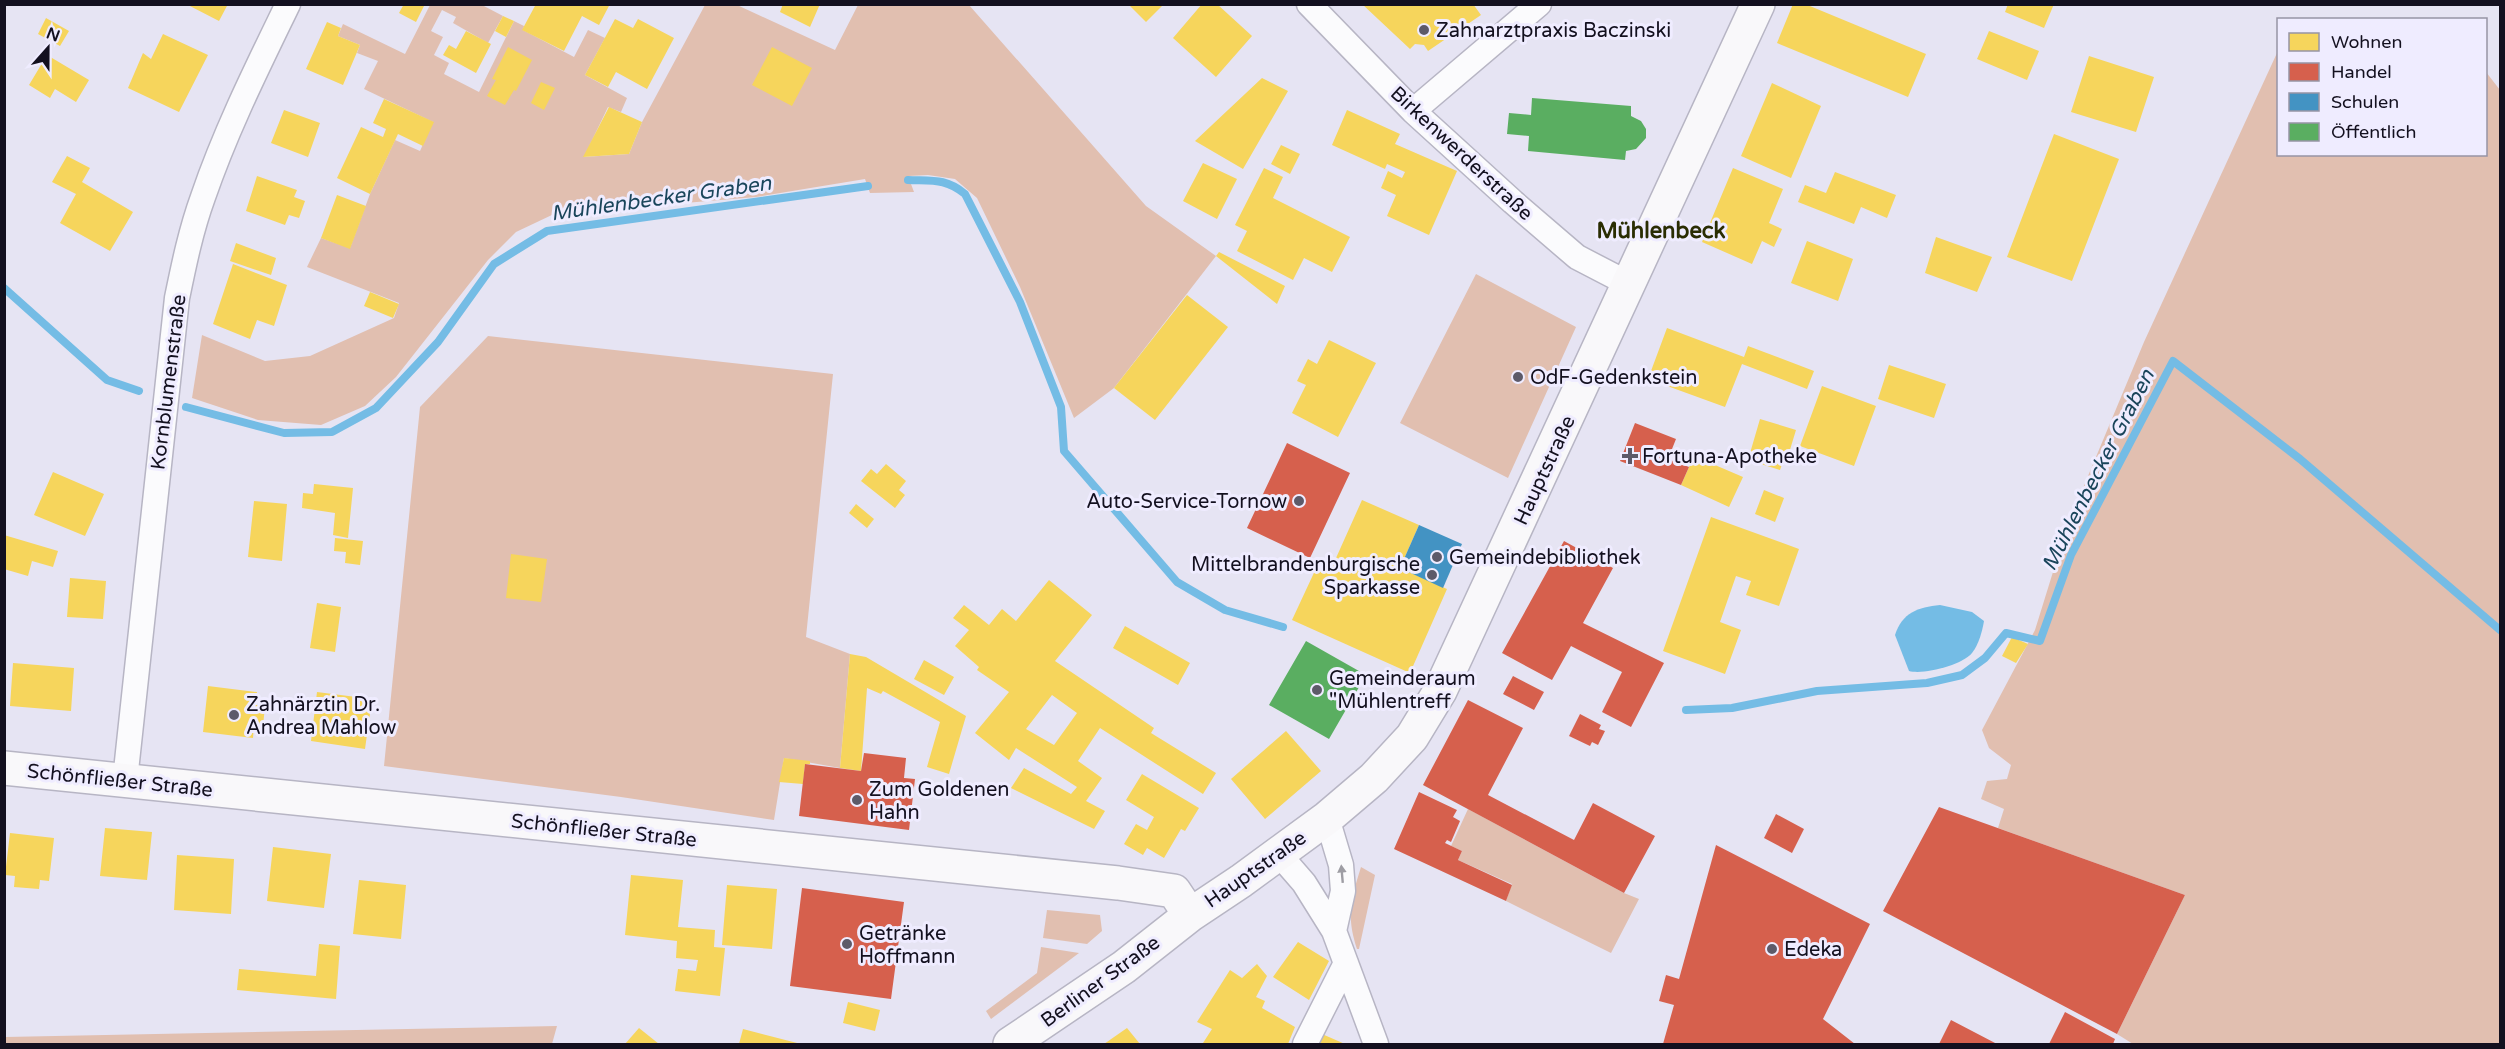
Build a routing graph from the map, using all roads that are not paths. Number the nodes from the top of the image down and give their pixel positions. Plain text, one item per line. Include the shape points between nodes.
1 (288, 4) edge
2 (1309, 4) edge
3 (1539, 4) edge
4 (1758, 4) edge
5 (1413, 111) junction
6 (1629, 284) junction
7 (4, 768) edge
8 (125, 780) junction
9 (1327, 818) junction
10 (1278, 853) junction
11 (1190, 915) junction
12 (1334, 931) junction
13 (1346, 963) junction
14 (1010, 1044) edge
15 (1305, 1044) edge
16 (1376, 1044) edge

1 - 8 street, Kornblumenstraße via 239,105 202,197 177,298
2 - 5 street, Birkenwerderstraße
3 - 5 street
4 - 6 main road, Hauptstraße
5 - 6 street, Birkenwerderstraße via 1577,257
6 - 9 main road, Hauptstraße via 1440,691 1404,745 1374,778
7 - 8 main road, Schönfließer Straße
8 - 11 main road, Schönfließer Straße via 1118,883 1174,891
9 - 10 main road, Hauptstraße
12 -> 9 street via 1343,891 1341,865
10 - 11 main road, Hauptstraße
10 - 12 street via 1304,883
11 - 14 main road, Berliner Straße via 1124,967
12 - 13 street
13 - 15 street
13 - 16 street

